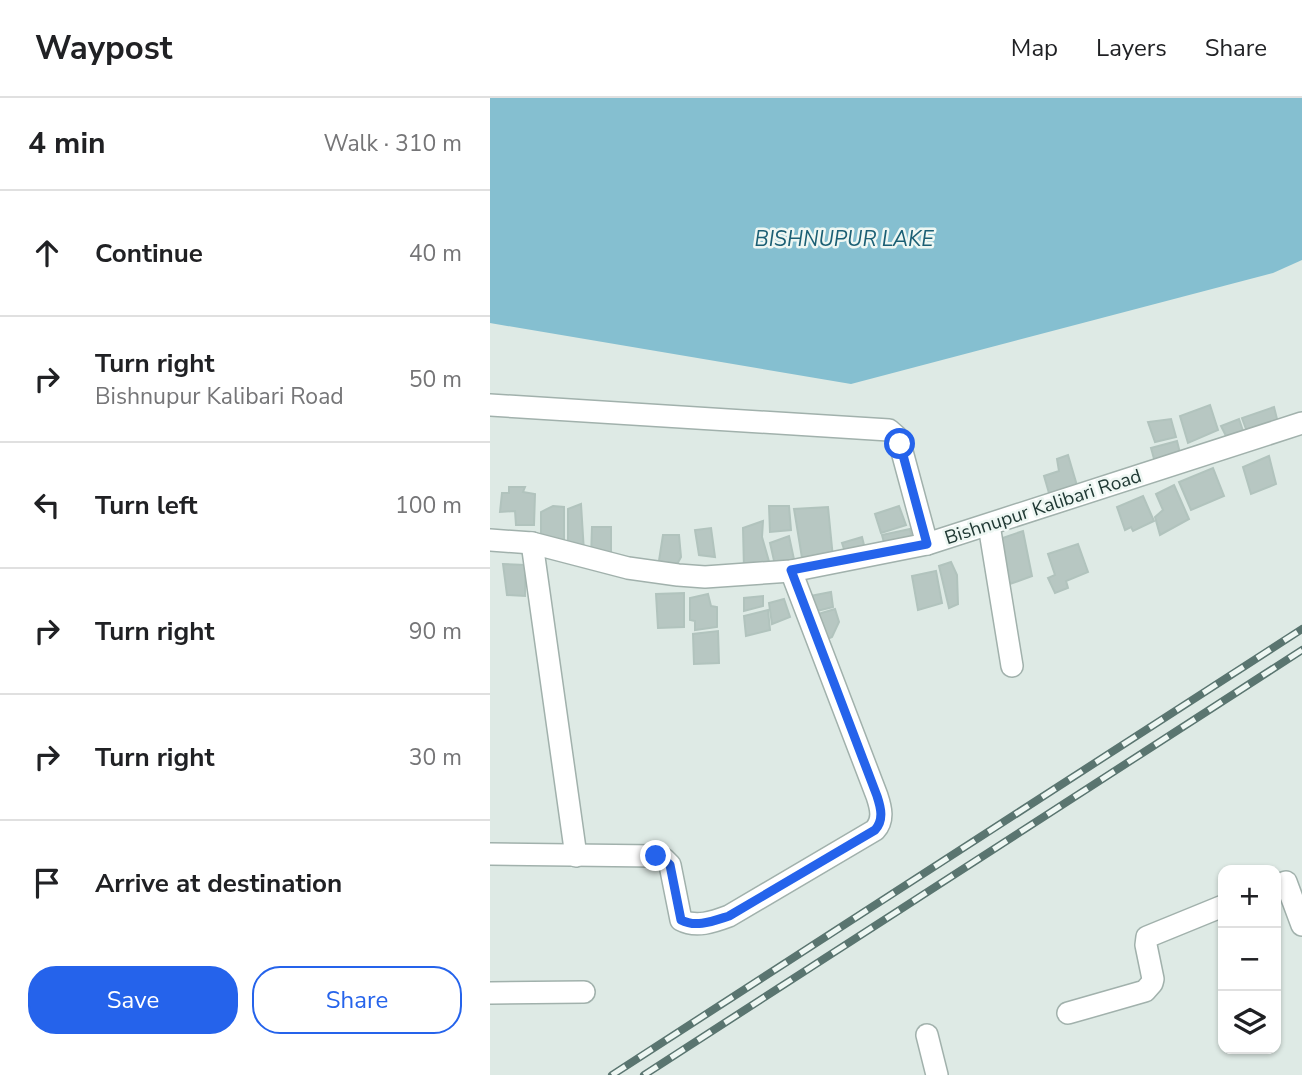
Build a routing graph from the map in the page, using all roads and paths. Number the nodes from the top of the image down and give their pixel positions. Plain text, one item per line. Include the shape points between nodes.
1 (490, 405) edge
2 (1302, 423) edge
3 (989, 525) junction
4 (490, 540) edge
5 (532, 544) junction
6 (927, 544) junction
7 (791, 570) junction
8 (1013, 666) dead end
9 (490, 854) edge
10 (576, 856) junction
11 (1288, 881) edge
12 (1218, 908) edge
13 (1302, 925) edge
14 (584, 992) dead end
15 (490, 993) edge
16 (1068, 1013) dead end
17 (927, 1035) dead end
18 (937, 1075) edge

1 - 6 street via 889,430 900,444
2 - 3 street, Bishnupur Kalibari Road
3 - 6 street, Bishnupur Kalibari Road
3 - 8 street
4 - 5 street, Bishnupur Kalibari Road
5 - 7 street, Bishnupur Kalibari Road via 628,568 678,575
5 - 10 street
6 - 7 street, Bishnupur Kalibari Road
7 - 10 street via 877,796 880,824 729,916 703,924 681,920 670,865 664,859
9 - 10 street
11 - 13 street
12 - 16 street via 1147,937 1153,979 1149,988
14 - 15 street
17 - 18 street

